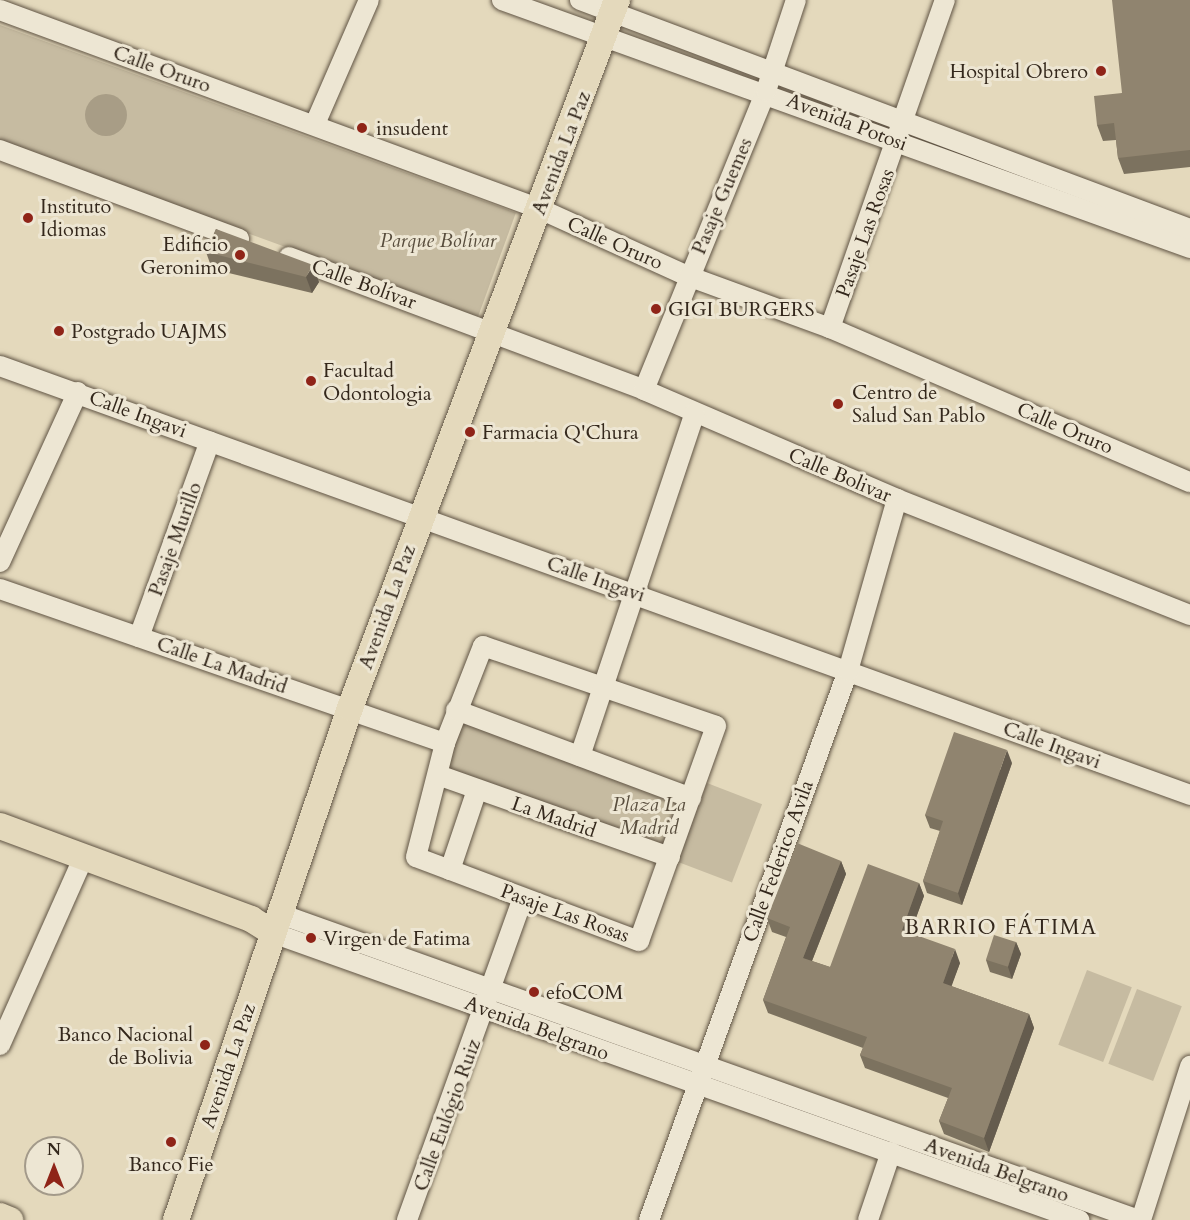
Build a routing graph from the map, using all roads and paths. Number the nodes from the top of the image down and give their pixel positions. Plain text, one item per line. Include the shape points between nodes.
1 (369, 0) edge
2 (502, 0) edge
3 (580, 0) edge
4 (796, 0) edge
5 (945, 0) edge
6 (614, 6) edge
7 (0, 10) edge
8 (605, 37) junction
9 (773, 70) junction
10 (766, 91) junction
11 (907, 121) junction
12 (315, 124) junction
13 (898, 142) junction
14 (0, 150) edge
15 (540, 209) junction
16 (1190, 229) edge
17 (1190, 248) edge
18 (688, 276) junction
19 (830, 328) junction
20 (491, 331) junction
21 (0, 366) edge
22 (644, 390) junction
23 (78, 392) junction
24 (695, 413) junction
25 (210, 441) junction
26 (1190, 482) edge
27 (897, 499) junction
28 (420, 517) junction
29 (0, 562) edge
30 (0, 589) edge
31 (637, 594) junction
32 (1190, 615) edge
33 (139, 637) junction
34 (848, 671) junction
35 (605, 687) junction
36 (350, 708) junction
37 (456, 710) junction
38 (445, 743) junction
39 (580, 756) junction
40 (438, 775) junction
41 (477, 790) junction
42 (1190, 795) edge
43 (691, 798) junction
44 (0, 826) edge
45 (84, 856) junction
46 (670, 857) junction
47 (450, 870) junction
48 (523, 898) junction
49 (276, 923) junction
50 (494, 990) junction
51 (486, 1010) junction
52 (0, 1045) edge
53 (704, 1065) junction
54 (1190, 1066) edge
55 (697, 1086) junction
56 (891, 1152) junction
57 (0, 1216) edge
58 (10, 1220) edge
59 (176, 1220) edge
60 (407, 1220) edge
61 (649, 1220) edge
62 (868, 1220) edge
63 (1079, 1220) edge
64 (1140, 1220) edge

1 - 12 street
2 - 8 street, Avenida Potosi
3 - 6 street, Avenida Potosi
4 - 9 street, Pasaje Guemes
5 - 11 street, Pasaje Las Rosas
6 - 8 main road, Avenida La Paz
6 - 9 street, Avenida Potosi
7 - 12 street, Calle Oruro
8 - 10 street, Avenida Potosi
8 - 15 main road, Avenida La Paz
9 - 10 street, Pasaje Guemes
9 - 11 street, Avenida Potosi
10 - 13 street, Avenida Potosi
10 - 18 street, Pasaje Guemes
11 - 13 street, Pasaje Las Rosas
11 - 16 street, Avenida Potosi
12 - 15 street, Calle Oruro
13 - 17 street, Avenida Potosi
13 - 19 street, Pasaje Las Rosas
14 - 20 street, Calle Bolívar
15 - 18 street, Calle Oruro
15 - 20 main road, Avenida La Paz
18 - 19 street, Calle Oruro
18 - 22 street, Pasaje Guemes
19 - 26 street, Calle Oruro
20 - 22 street, Calle Bolivar
20 - 28 main road, Avenida La Paz
21 - 23 street, Calle Ingavi
22 - 24 street, Calle Bolivar
23 - 25 street, Calle Ingavi
23 - 29 street
24 - 27 street, Calle Bolivar
24 - 31 street
25 - 28 street, Calle Ingavi
25 - 33 street, Pasaje Murillo
27 - 32 street, Calle Bolivar
27 - 34 street, Calle Federico Avila
28 - 31 street, Calle Ingavi
28 - 36 main road, Avenida La Paz
30 - 33 street, Calle La Madrid
31 - 34 street, Calle Ingavi
31 - 35 street
33 - 36 street, Calle La Madrid
34 - 42 street, Calle Ingavi
34 - 53 street, Calle Federico Avila
35 - 37 street, Pasaje Las Rosas via 483,646
35 - 39 street
35 - 43 street, Pasaje Las Rosas via 716,726
36 - 38 street, Calle La Madrid
36 - 49 main road, Avenida La Paz
37 - 38 street, Pasaje Las Rosas
37 - 39 street
38 - 40 street, Pasaje Las Rosas
39 - 43 street
40 - 41 street, La Madrid
40 - 47 street, Pasaje Las Rosas via 416,857
41 - 46 street, La Madrid
41 - 47 street
43 - 46 street, Pasaje Las Rosas
44 - 45 main road, Avenida Belgrano
45 - 49 main road, Avenida Belgrano via 251,919
45 - 52 street
46 - 48 street, Pasaje Las Rosas via 639,941
47 - 48 street, Pasaje Las Rosas
48 - 50 street
49 - 50 street, Avenida Belgrano
49 - 51 street, Avenida Belgrano
49 - 59 main road, Avenida La Paz
50 - 51 street, Calle Eulógio Ruiz
50 - 53 street, Avenida Belgrano
51 - 55 street, Avenida Belgrano
51 - 60 street, Calle Eulógio Ruiz
53 - 55 street, Calle Federico Avila
53 - 64 street, Avenida Belgrano
54 - 64 street
55 - 56 street, Avenida Belgrano
55 - 61 street, Calle Federico Avila
56 - 62 street
56 - 63 street, Avenida Belgrano
57 - 58 main road

